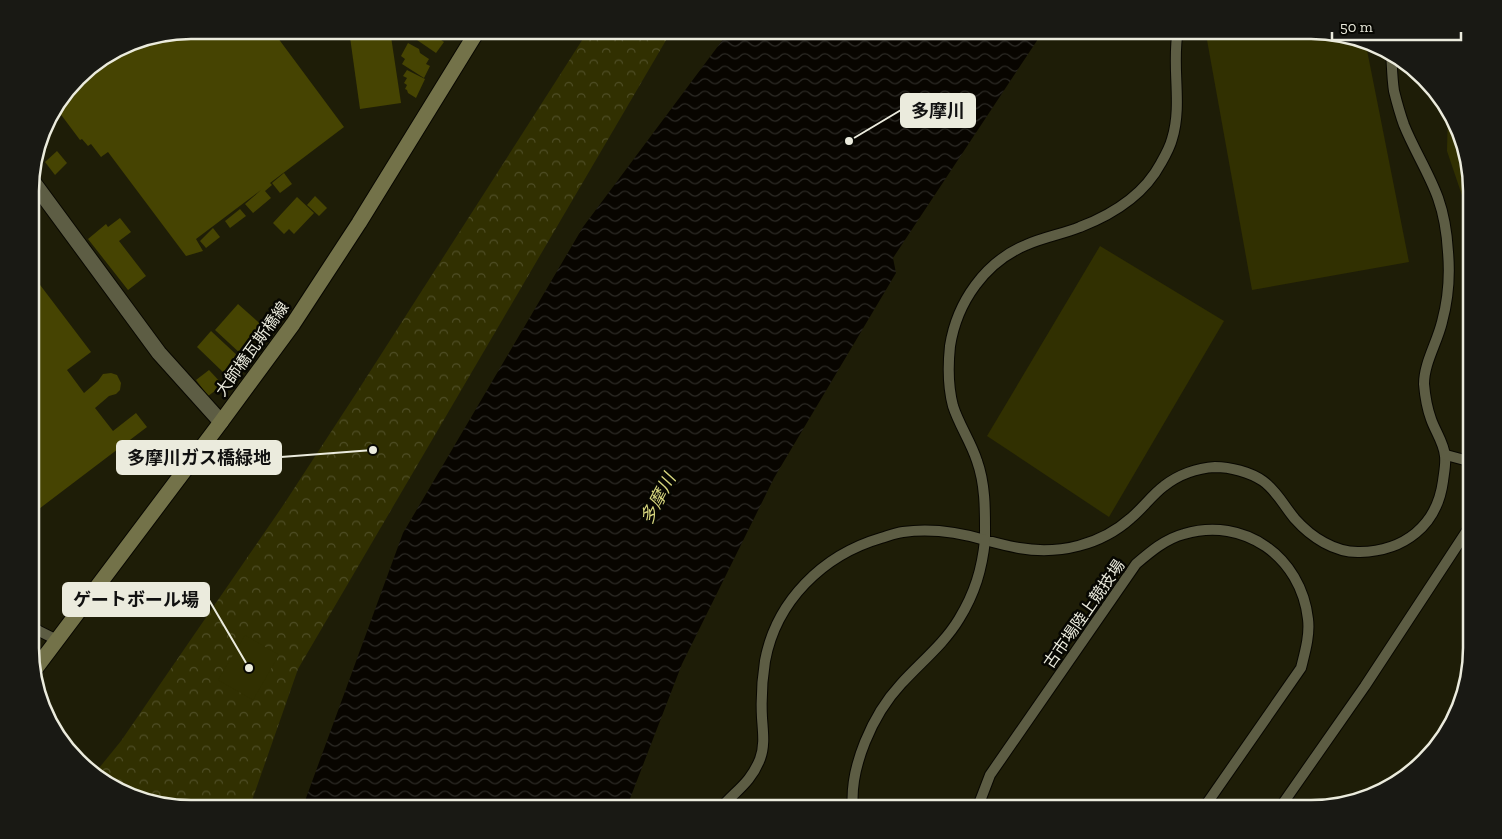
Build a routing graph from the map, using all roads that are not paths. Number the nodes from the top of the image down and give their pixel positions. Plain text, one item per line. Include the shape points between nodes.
1 (473, 39) edge
2 (1177, 39) edge
3 (1392, 62) edge
4 (39, 190) edge
5 (221, 422) junction
6 (1446, 455) junction
7 (1463, 459) edge
8 (1463, 537) edge
9 (985, 540) junction
10 (39, 631) edge
11 (57, 640) junction
12 (40, 663) edge
13 (729, 800) edge
14 (853, 800) edge
15 (980, 800) edge
16 (1210, 800) edge
17 (1284, 800) edge

1 - 5 street, 大師橋瓦斯橋線 via 293,324
2 - 9 lane via 1176,122 1172,140 1151,180 1115,211 1098,220 1007,254 993,266 961,307 954,326 948,364 950,384 954,406 982,478
3 - 6 lane via 1398,105 1413,147 1438,199 1445,228 1447,300 1424,380 1430,418
4 - 5 street via 159,353
5 - 11 street, 大師橋瓦斯橋線
6 - 7 lane
6 - 9 lane via 1442,492 1419,531 1390,548 1374,552 1356,553 1323,542 1294,518 1262,481 1229,468 1196,470 1179,477 1163,486 1117,529 1091,542 1058,550 1042,550
8 - 17 lane via 1365,686
9 - 13 lane via 939,530 901,532 854,547 812,576 787,606 770,641 762,682 764,739 760,757 751,777
9 - 14 lane via 979,578 959,619 928,658 895,691 871,729 857,769
10 - 11 lane
11 - 12 street, 大師橋瓦斯橋線
15 - 16 lane, 古市場陸上競技場 via 990,775 1136,564 1158,546 1182,534 1205,529 1230,530 1256,539 1275,554 1297,580 1308,619 1307,645 1301,668

